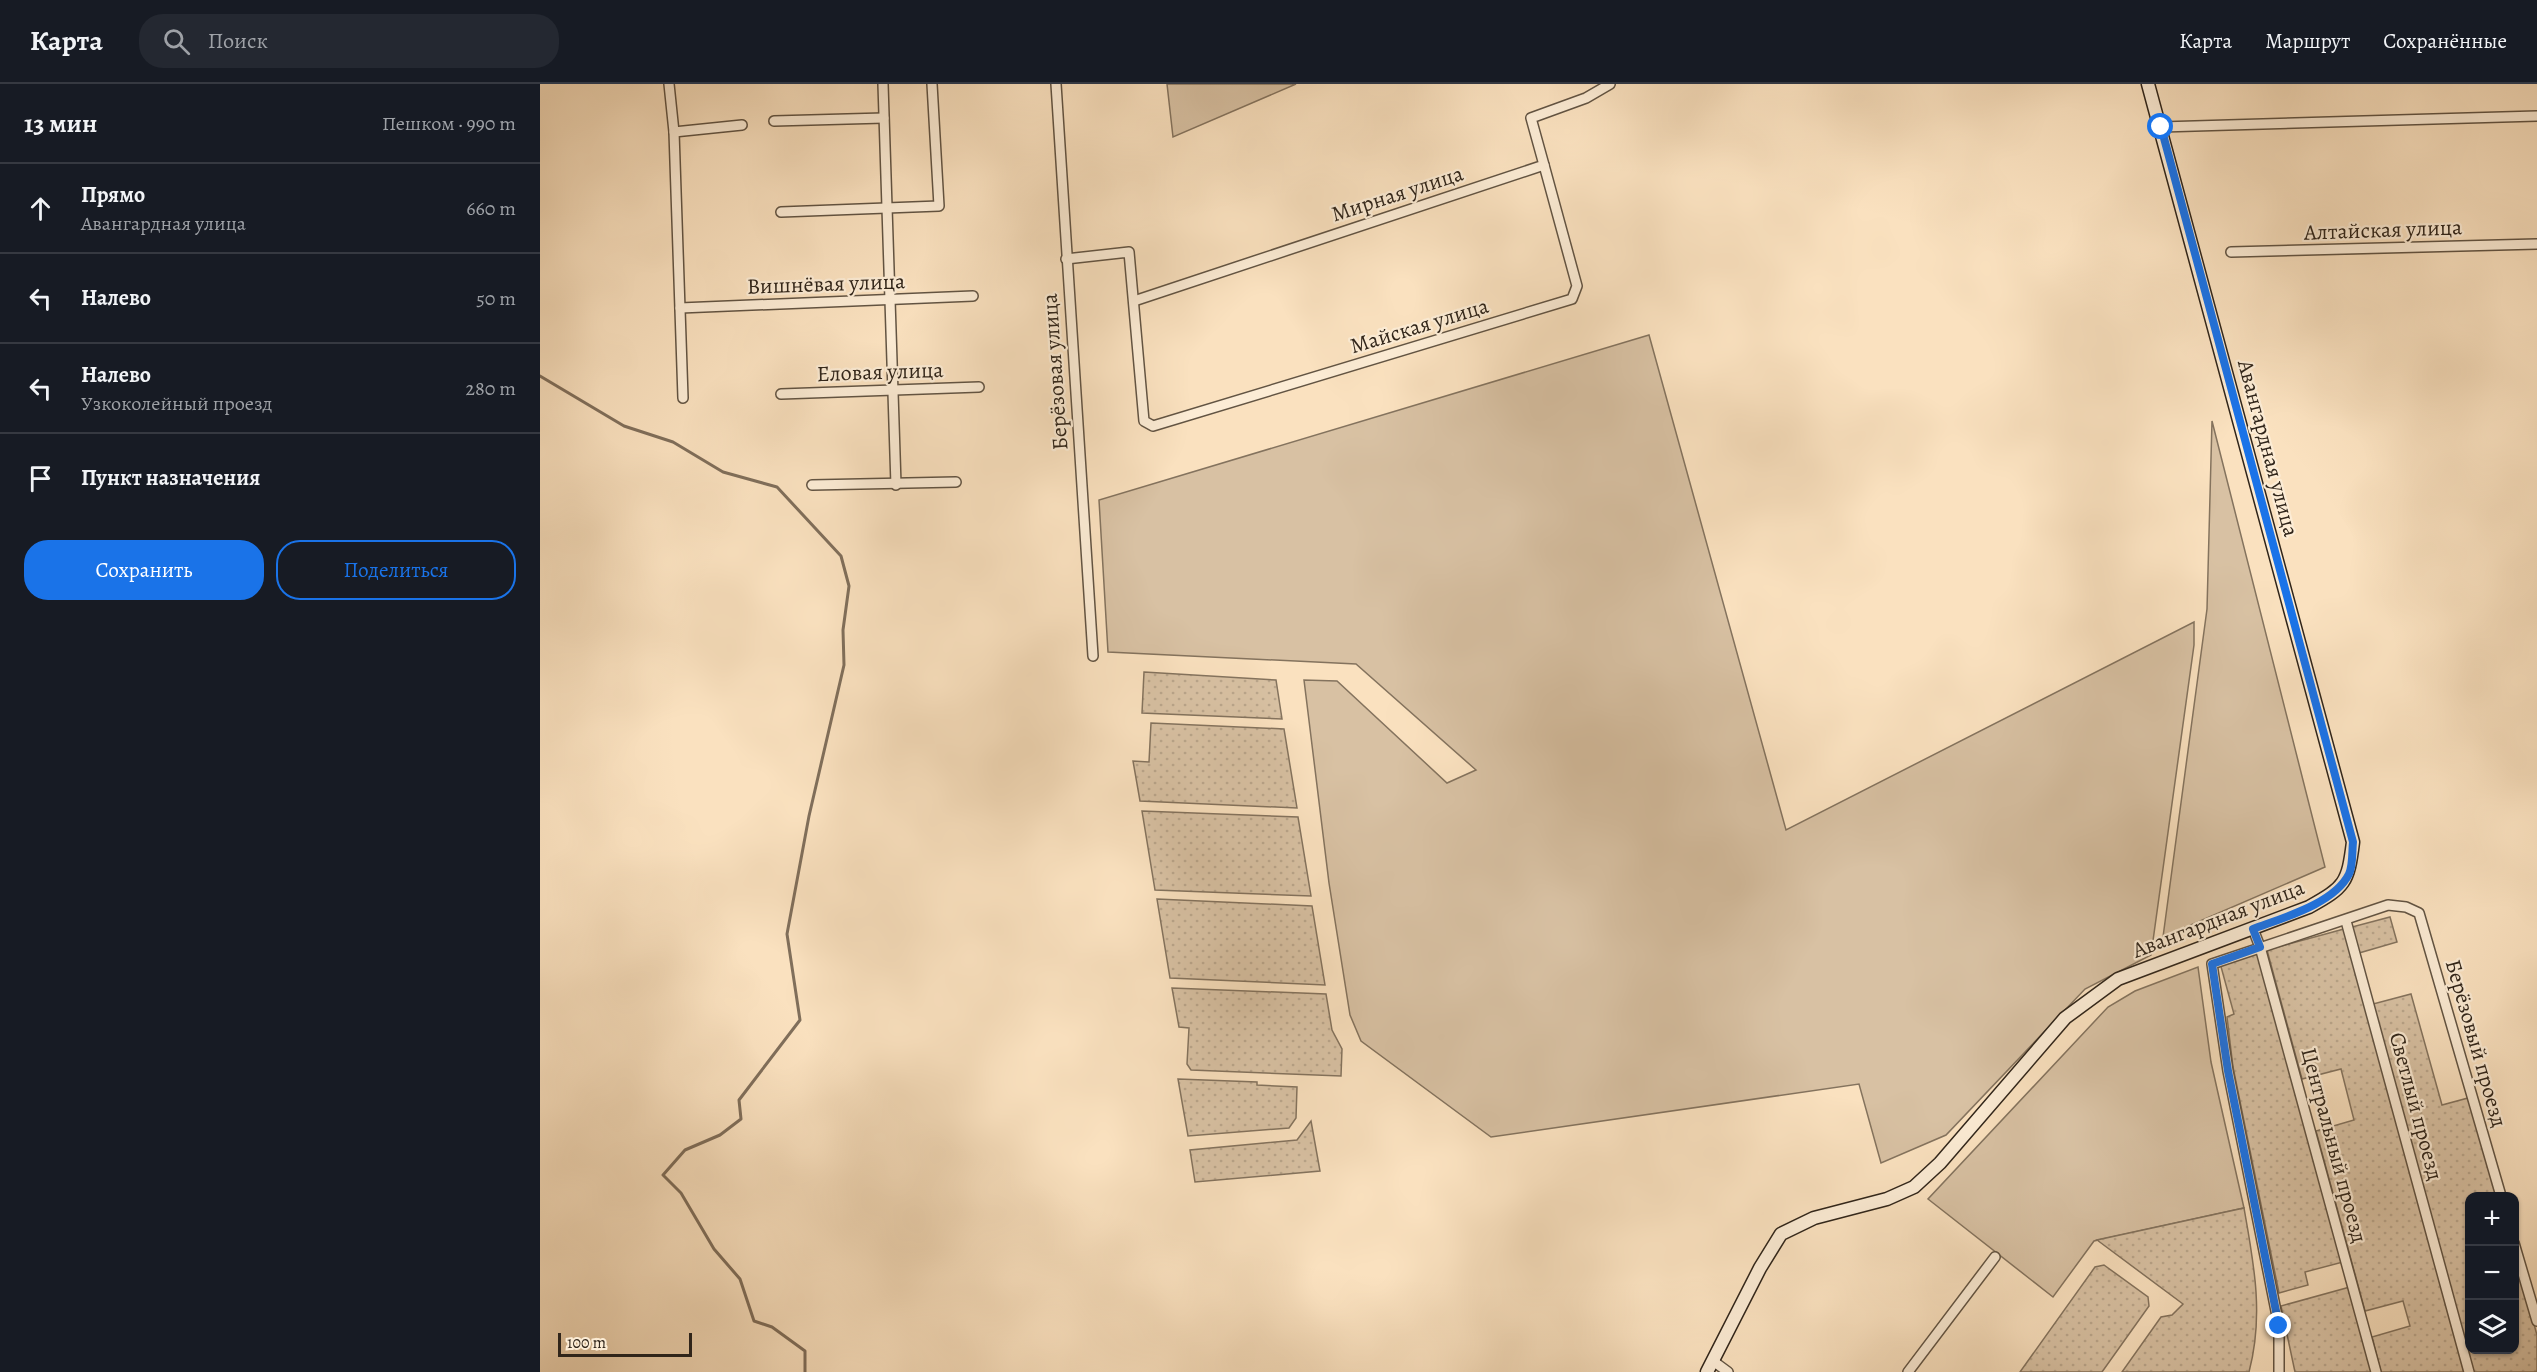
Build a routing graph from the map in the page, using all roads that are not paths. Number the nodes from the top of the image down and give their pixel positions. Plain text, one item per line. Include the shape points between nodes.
1 (669, 84) edge
2 (883, 84) edge
3 (932, 84) edge
4 (1056, 84) edge
5 (1610, 84) edge
6 (2148, 84) edge
7 (2537, 116) edge
8 (884, 118) junction
9 (774, 121) dead end
10 (742, 125) dead end
11 (2161, 127) junction
12 (674, 132) junction
13 (1544, 165) junction
14 (887, 208) junction
15 (781, 212) dead end
16 (2537, 244) edge
17 (2231, 252) dead end
18 (1066, 259) junction
19 (973, 296) dead end
20 (890, 300) junction
21 (1134, 301) junction
22 (680, 308) junction
23 (979, 387) dead end
24 (893, 391) junction
25 (781, 394) dead end
26 (683, 398) dead end
27 (956, 482) dead end
28 (812, 485) dead end
29 (896, 485) junction
30 (1094, 656) dead end
31 (2346, 921) junction
32 (2253, 929) junction
33 (2260, 947) junction
34 (2500, 1192) edge
35 (2515, 1246) edge
36 (1995, 1257) dead end
37 (2537, 1321) edge
38 (1710, 1366) edge
39 (1728, 1372) edge
40 (1908, 1372) edge
41 (2279, 1372) edge
42 (2376, 1372) edge
43 (2469, 1372) edge

1 - 12 street
2 - 8 street
3 - 14 street via 939,206
4 - 18 street, Берёзовая улица
5 - 13 street via 1586,98 1531,118
6 - 11 main road, Авангардная улица
7 - 11 street
8 - 9 street
8 - 14 street
10 - 12 street
11 - 32 main road, Авангардная улица via 2353,842 2349,874 2332,894
12 - 22 street
13 - 21 street, Мирная улица
13 - 21 street, Майская улица via 1576,286 1572,299 1153,426 1144,421
14 - 15 street
14 - 20 street
16 - 17 street, Алтайская улица
18 - 21 street via 1129,252
18 - 30 street, Берёзовая улица
19 - 20 street, Вишнёвая улица
20 - 22 street, Вишнёвая улица
20 - 24 street
22 - 26 street
23 - 24 street, Еловая улица
24 - 25 street, Еловая улица
24 - 29 street
27 - 29 street
28 - 29 street
31 - 33 street
31 - 34 street, Берёзовый проезд via 2388,905 2419,913
31 - 43 street, Светлый проезд
32 - 33 street, Центральный проезд
32 - 38 main road, Авангардная улица via 2118,979 2064,1018 1940,1163 1914,1187 1887,1199 1814,1218 1781,1234
33 - 41 street via 2212,964 2228,1071 2279,1326
33 - 42 street, Центральный проезд
35 - 37 street
36 - 40 street
38 - 39 street

